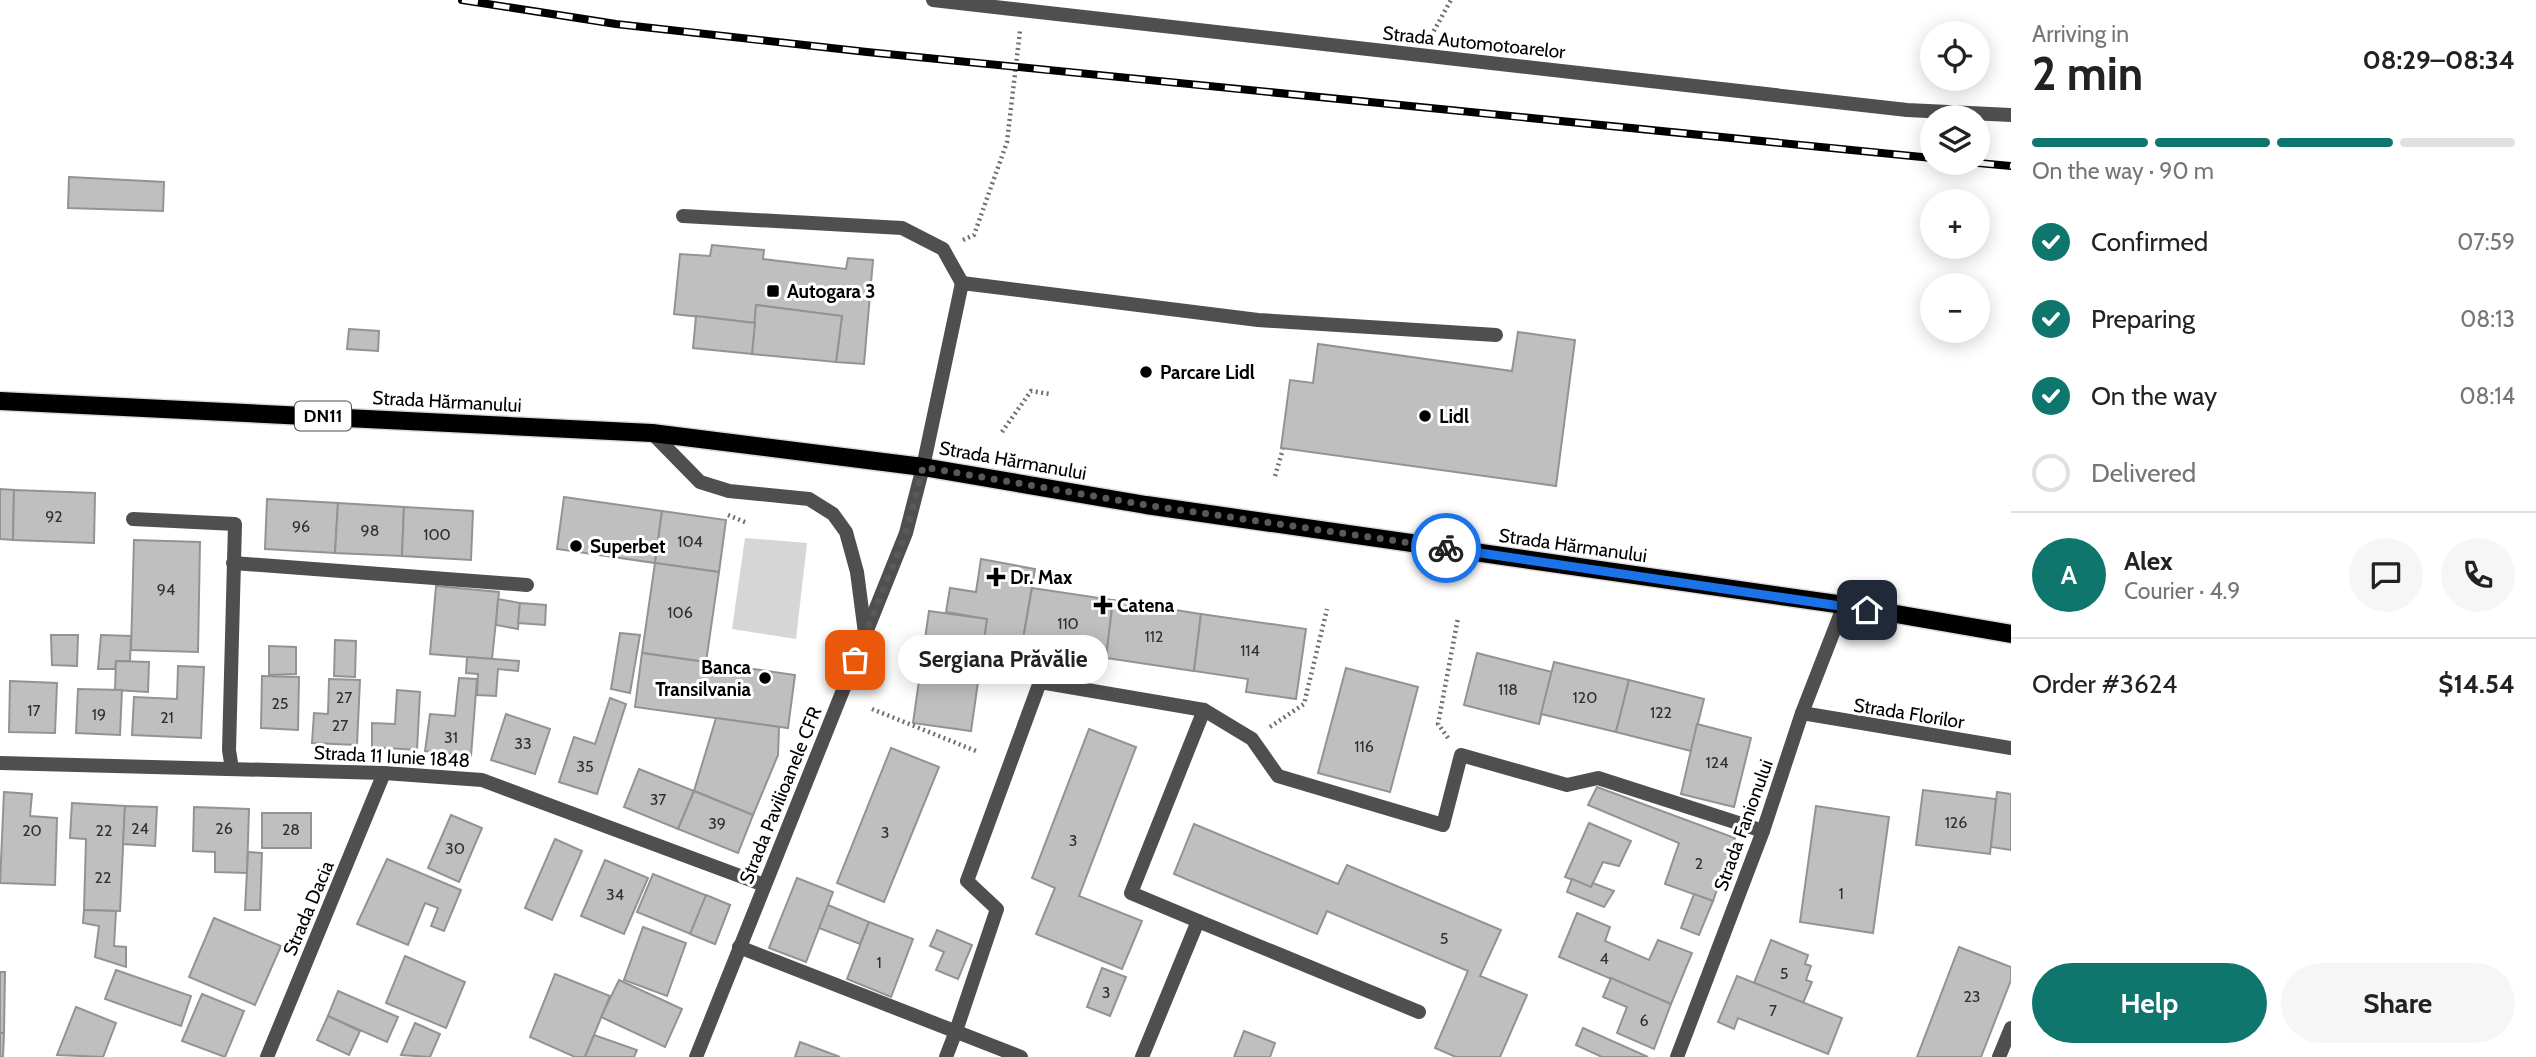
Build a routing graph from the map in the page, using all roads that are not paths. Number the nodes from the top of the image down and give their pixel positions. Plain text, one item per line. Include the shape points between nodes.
1 (933, 0) edge
2 (2011, 115) edge
3 (683, 216) dead end
4 (962, 283) junction
5 (1496, 335) dead end
6 (0, 401) edge
7 (652, 433) junction
8 (923, 467) junction
9 (133, 519) dead end
10 (233, 563) junction
11 (527, 584) dead end
12 (1843, 606) junction
13 (2011, 634) edge
14 (865, 635) junction
15 (1204, 710) junction
16 (1802, 713) junction
17 (2011, 748) edge
18 (0, 763) edge
19 (232, 769) junction
20 (384, 773) junction
21 (1763, 831) junction
22 (764, 885) junction
23 (1198, 921) junction
24 (739, 947) junction
25 (1419, 1012) dead end
26 (2011, 1028) edge
27 (956, 1031) junction
28 (267, 1057) edge
29 (696, 1057) edge
30 (946, 1057) edge
31 (1021, 1057) edge
32 (1142, 1057) edge
33 (1677, 1057) edge
34 (1999, 1057) edge

1 - 2 street, Strada Automotoarelor via 1894,109
3 - 4 street via 902,228 943,249
4 - 5 street via 1258,320
4 - 8 street, Strada Pavilioanele CFR
6 - 7 main road, Strada Hărmanului / DN11
7 - 8 main road, Strada Hărmanului / DN11
7 - 14 street via 700,482 729,491 809,499 833,514 846,532 857,572
8 - 12 main road, Strada Hărmanului / DN11 via 1146,505
8 - 14 street, Strada Pavilioanele CFR via 906,533
9 - 10 street via 235,524
10 - 11 street
10 - 19 street
12 - 13 main road, Strada Hărmanului / DN11
12 - 16 street, Strada Fanionului
14 - 22 street, Strada Pavilioanele CFR
15 - 21 street via 1252,739 1278,776 1443,825 1461,755 1567,785 1598,778
15 - 23 street via 1132,893
15 - 27 street via 1040,681 967,881 997,909
16 - 17 street, Strada Florilor
16 - 21 street, Strada Fanionului
18 - 19 street, Strada 11 Iunie 1848
19 - 20 street, Strada 11 Iunie 1848
20 - 22 street, Strada 11 Iunie 1848 via 482,780
20 - 28 street, Strada Dacia
21 - 33 street, Strada Fanionului
22 - 24 street, Strada Pavilioanele CFR
23 - 25 street
23 - 32 street
24 - 27 street
24 - 29 street, Strada Pavilioanele CFR
26 - 34 street
27 - 30 street
27 - 31 street

